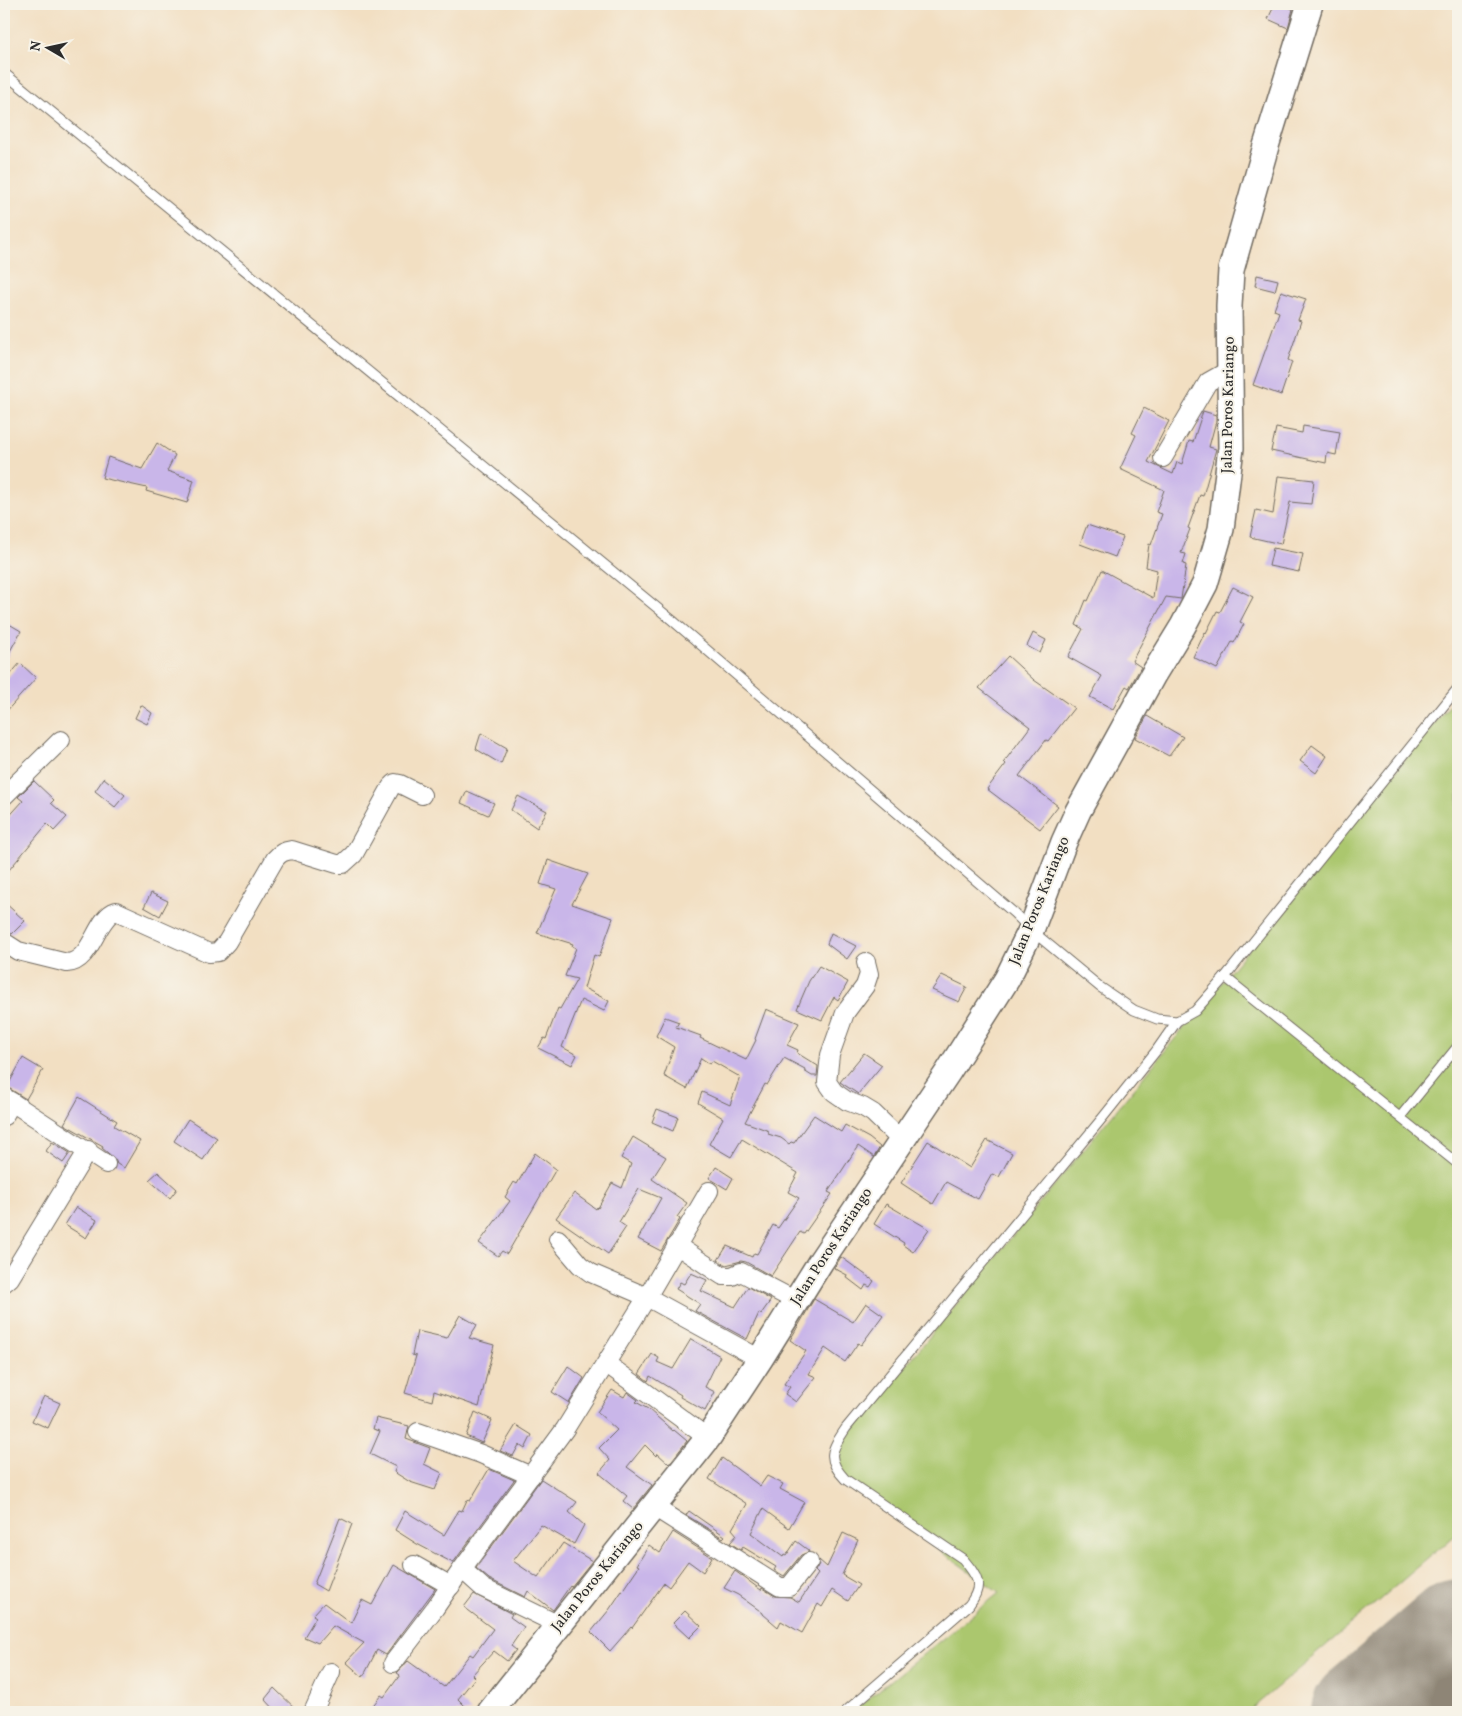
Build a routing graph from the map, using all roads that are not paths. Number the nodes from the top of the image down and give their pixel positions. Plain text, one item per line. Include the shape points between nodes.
1 (1310, 4) edge
2 (4, 73) edge
3 (1231, 369) junction
4 (1163, 458) dead end
5 (1458, 688) edge
6 (61, 740) dead end
7 (422, 795) dead end
8 (4, 796) edge
9 (1031, 930) junction
10 (4, 942) edge
11 (866, 962) dead end
12 (1225, 977) junction
13 (1177, 1020) junction
14 (1458, 1046) edge
15 (6, 1105) edge
16 (1400, 1117) junction
17 (902, 1141) junction
18 (88, 1150) junction
19 (106, 1164) dead end
20 (1458, 1164) edge
21 (708, 1191) dead end
22 (558, 1239) dead end
23 (676, 1245) junction
24 (4, 1284) edge
25 (647, 1297) junction
26 (796, 1301) junction
27 (760, 1360) junction
28 (607, 1364) junction
29 (418, 1432) dead end
30 (708, 1438) junction
31 (531, 1476) junction
32 (654, 1507) junction
33 (809, 1562) dead end
34 (414, 1565) dead end
35 (462, 1570) junction
36 (451, 1586) junction
37 (559, 1625) junction
38 (393, 1663) dead end
39 (332, 1672) dead end
40 (313, 1712) edge
41 (490, 1712) edge
42 (845, 1712) edge

1 - 3 main road, Jalan Poros Kariango via 1234,257 1229,306
2 - 9 lane via 672,620
3 - 4 street via 1208,382
3 - 9 main road, Jalan Poros Kariango via 1230,468 1221,529 1206,584 1078,811
5 - 12 lane
6 - 8 street
7 - 10 street via 400,784 391,786 354,854 343,864 292,850 279,854 218,952 209,953 116,911 109,915 75,962 18,951
9 - 13 lane via 1100,987 1134,1010 1157,1019
9 - 17 main road, Jalan Poros Kariango via 1007,979
11 - 17 street via 869,974 865,986 845,1013 830,1055 827,1082 847,1101 873,1113
12 - 13 lane via 1195,1011
12 - 16 lane
13 - 42 lane via 1110,1109 835,1445 831,1458 835,1469 845,1479 963,1559 974,1572 978,1584 978,1593 969,1605
14 - 16 lane
15 - 18 street
16 - 20 lane
17 - 26 main road, Jalan Poros Kariango
18 - 19 street
18 - 24 street
21 - 23 street
22 - 25 street via 591,1274
23 - 25 street
23 - 26 street via 723,1276 742,1272
25 - 27 street
25 - 28 street
26 - 27 main road, Jalan Poros Kariango
27 - 30 main road, Jalan Poros Kariango
28 - 30 street
28 - 31 street
29 - 31 street
30 - 32 main road, Jalan Poros Kariango
31 - 35 street
32 - 33 street via 784,1588 789,1587
32 - 37 main road, Jalan Poros Kariango
34 - 36 street
35 - 36 street
35 - 37 street via 483,1588
36 - 38 street
37 - 41 main road, Jalan Poros Kariango
39 - 40 street

